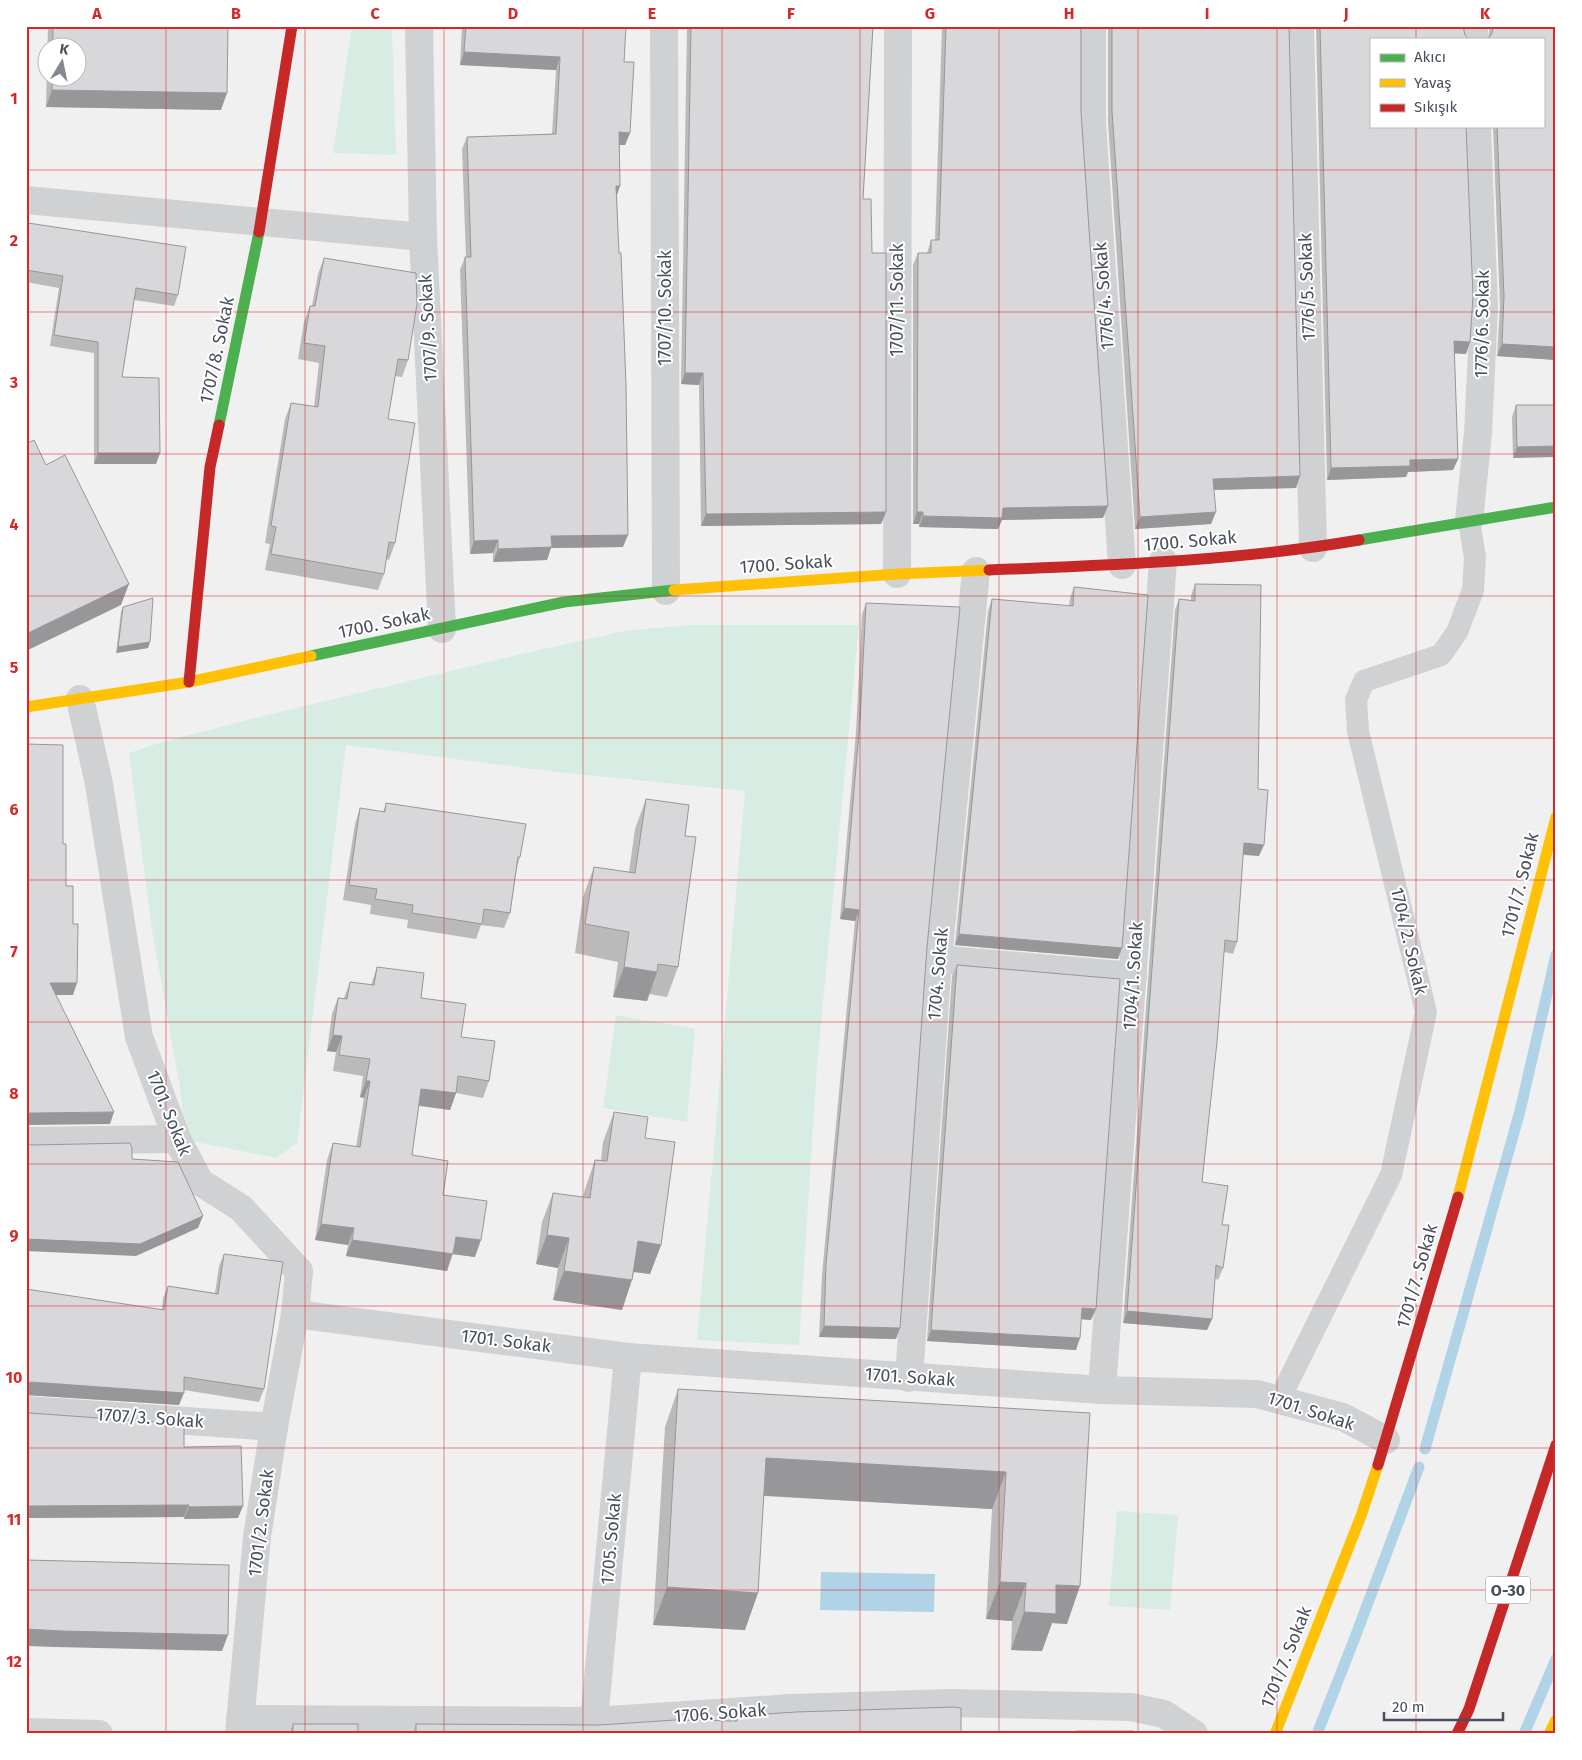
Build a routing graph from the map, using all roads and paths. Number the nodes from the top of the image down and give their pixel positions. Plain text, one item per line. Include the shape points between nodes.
1 (292, 26) edge
2 (419, 26) edge
3 (664, 26) edge
4 (898, 26) edge
5 (1092, 26) edge
6 (1300, 26) edge
7 (1478, 128) edge
8 (26, 200) edge
9 (260, 221) junction
10 (424, 237) junction
11 (1556, 507) edge
12 (1468, 521) junction
13 (1313, 548) junction
14 (1163, 561) junction
15 (1122, 565) junction
16 (976, 571) junction
17 (897, 574) junction
18 (666, 591) junction
19 (442, 629) junction
20 (189, 682) junction
21 (80, 699) junction
22 (26, 707) edge
23 (1556, 817) edge
24 (938, 958) junction
25 (1132, 976) junction
26 (177, 1139) junction
27 (26, 1141) edge
28 (295, 1314) junction
29 (628, 1357) junction
30 (909, 1378) junction
31 (1102, 1390) junction
32 (1279, 1400) junction
33 (26, 1410) edge
34 (274, 1427) junction
35 (1386, 1440) junction
36 (1556, 1445) edge
37 (1556, 1720) edge
38 (594, 1722) junction
39 (239, 1727) edge
40 (26, 1732) edge
41 (99, 1734) edge
42 (1194, 1734) edge
43 (1275, 1734) edge
44 (1457, 1734) edge
45 (1549, 1734) edge

1 - 9 main road, 1707/8. Sokak
2 - 10 street, 1707/9. Sokak
3 - 18 street, 1707/10. Sokak
4 - 17 street, 1707/11. Sokak
5 - 15 street, 1776/4. Sokak via 1092,123
6 - 13 street, 1776/5. Sokak
7 - 12 street, 1776/6. Sokak via 1484,308 1478,433
8 - 9 street
9 - 10 street
9 - 20 main road, 1707/8. Sokak via 210,468
10 - 19 street, 1707/9. Sokak
11 - 12 main road, 1700. Sokak
12 - 13 main road, 1700. Sokak
12 - 32 lane, 1704/2. Sokak via 1475,557 1473,590 1457,632 1441,655 1364,681 1356,700 1358,731 1426,1012 1391,1175
13 - 14 main road, 1700. Sokak
14 - 15 main road, 1700. Sokak
14 - 25 street, 1704/1. Sokak
15 - 16 main road, 1700. Sokak
16 - 17 main road, 1700. Sokak
16 - 24 street, 1704. Sokak
17 - 18 main road, 1700. Sokak
18 - 19 main road, 1700. Sokak via 564,602
19 - 20 main road, 1700. Sokak
20 - 21 main road, 1700. Sokak
21 - 22 main road, 1700. Sokak
21 - 26 street, 1701. Sokak via 99,784 139,1037
23 - 35 main road, 1701/7. Sokak via 1458,1196
24 - 25 street
24 - 30 street, 1704. Sokak
25 - 31 street, 1704/1. Sokak
26 - 27 street
26 - 28 street, 1701. Sokak via 200,1182 241,1208 299,1271
28 - 29 street, 1701. Sokak
28 - 34 street, 1701/2. Sokak
29 - 30 street, 1701. Sokak
29 - 38 street, 1705. Sokak
30 - 31 street, 1701. Sokak
31 - 32 street, 1701. Sokak via 1257,1394
32 - 35 street, 1701. Sokak via 1342,1417
33 - 34 street, 1707/3. Sokak
34 - 39 street, 1701/2. Sokak via 257,1537
35 - 43 main road, 1701/7. Sokak via 1361,1516
36 - 44 main road, O-30 via 1469,1708
37 - 45 main road
38 - 39 street, 1706. Sokak
38 - 42 street, 1706. Sokak via 791,1708 969,1704 1132,1707 1164,1714
40 - 41 street

